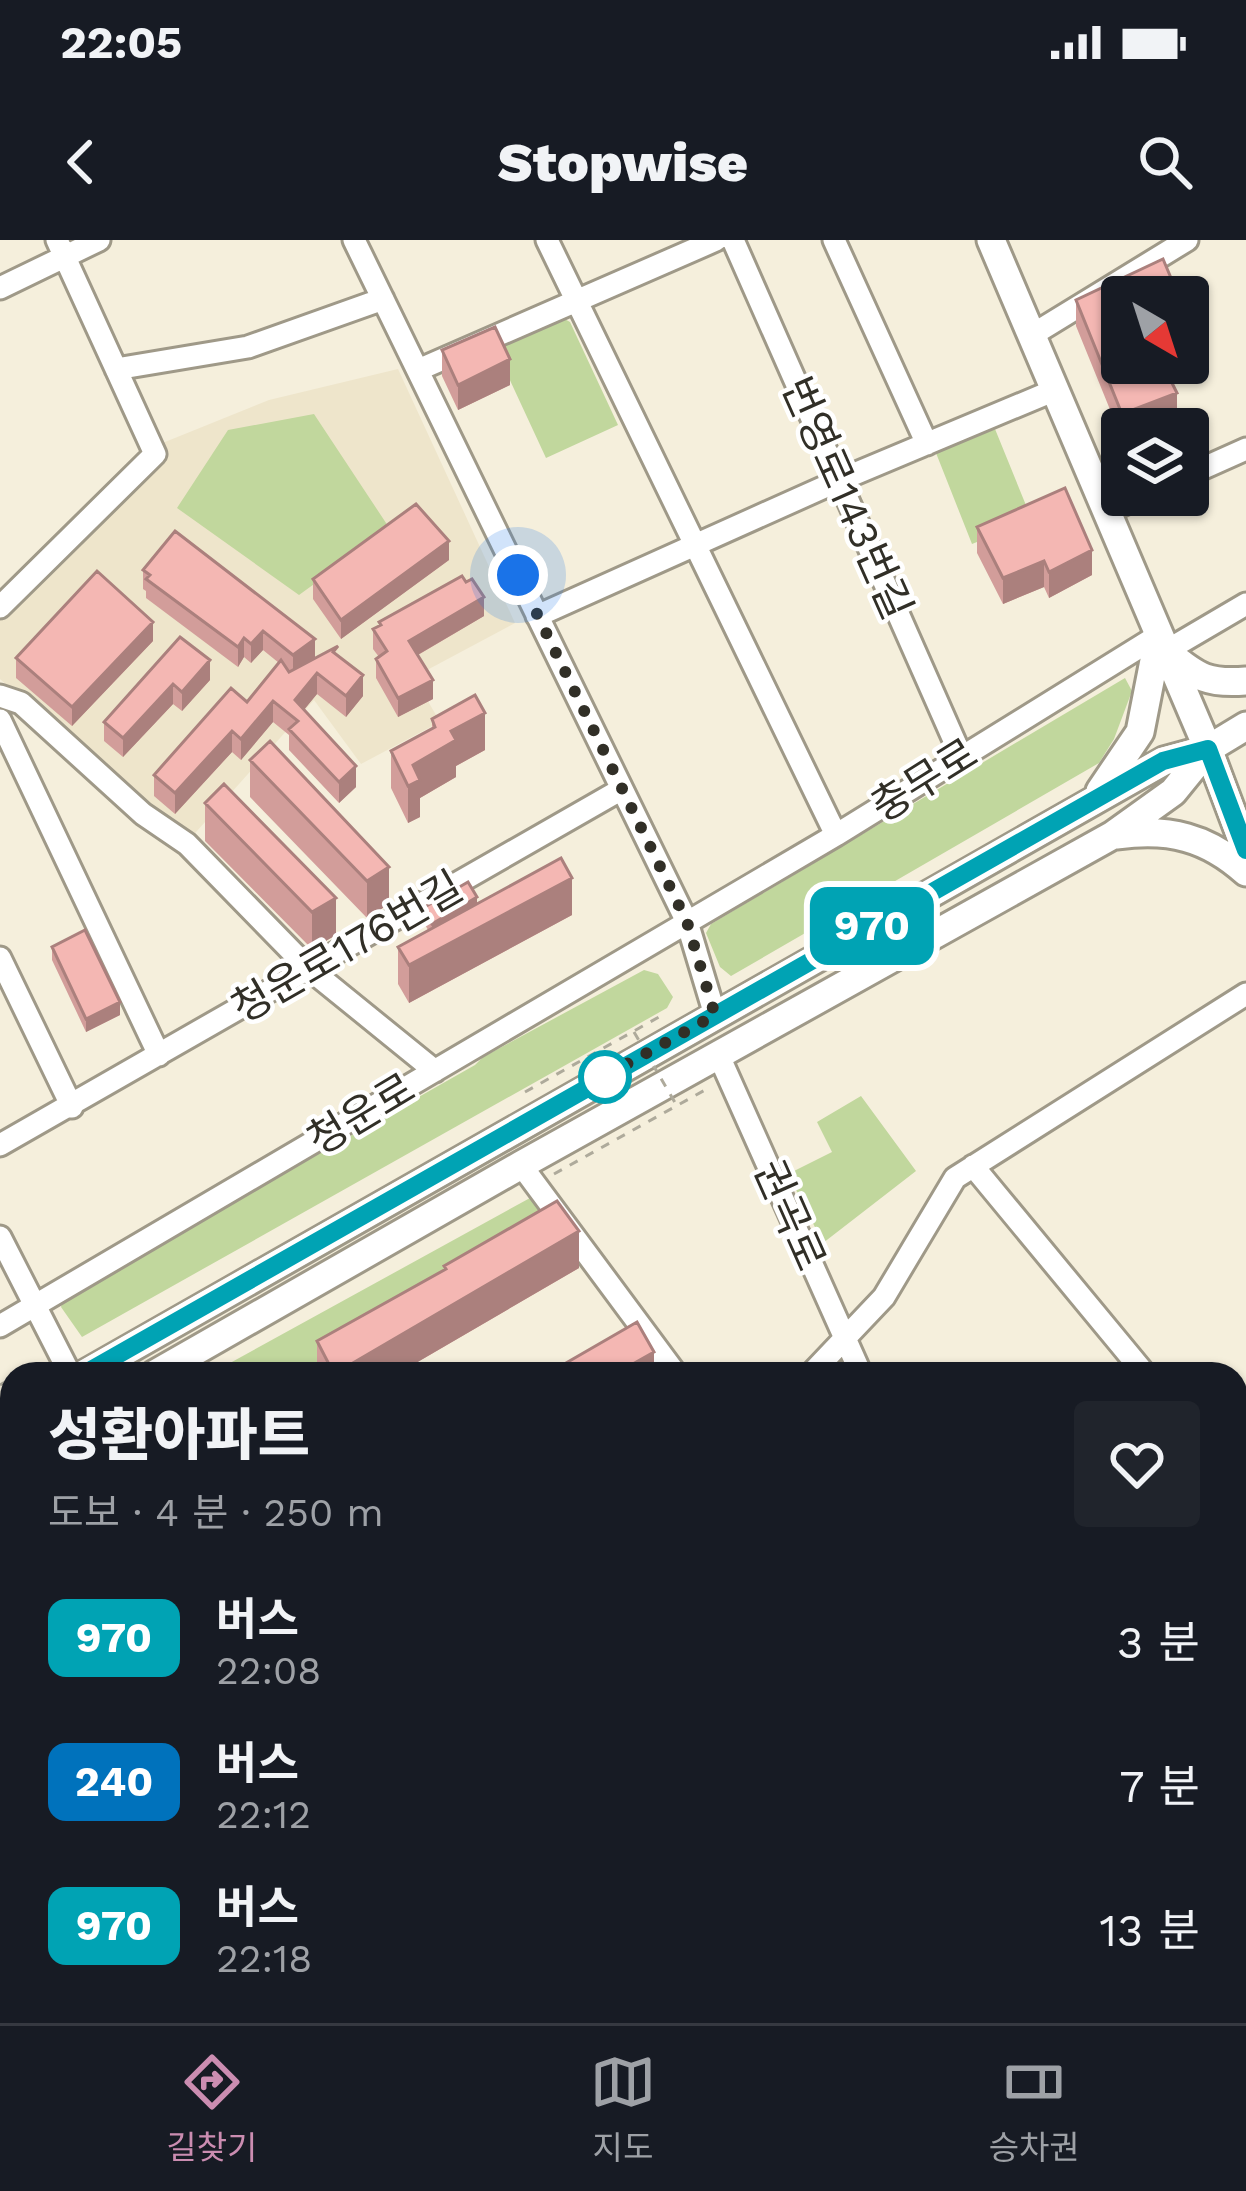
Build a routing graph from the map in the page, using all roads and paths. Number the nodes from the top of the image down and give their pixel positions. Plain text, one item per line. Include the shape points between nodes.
1 (100, 240) edge
2 (354, 240) edge
3 (547, 240) edge
4 (716, 240) edge
5 (734, 240) edge
6 (834, 240) edge
7 (992, 240) edge
8 (1187, 240) edge
9 (61, 248) edge
10 (0, 288) edge
11 (383, 299) junction
12 (576, 302) junction
13 (1032, 335) junction
14 (116, 369) junction
15 (418, 370) junction
16 (1055, 390) junction
17 (927, 444) junction
18 (1246, 449) edge
19 (1209, 466) edge
20 (840, 480) junction
21 (1101, 498) edge
22 (1109, 516) edge
23 (696, 545) junction
24 (1246, 604) edge
25 (0, 607) edge
26 (538, 616) junction
27 (1163, 643) junction
28 (1246, 681) edge
29 (0, 696) edge
30 (0, 720) edge
31 (1246, 726) edge
32 (1208, 749) junction
33 (961, 756) junction
34 (622, 789) junction
35 (1091, 802) junction
36 (836, 835) junction
37 (1113, 835) junction
38 (1246, 850) edge
39 (1246, 872) edge
40 (687, 922) junction
41 (0, 958) edge
42 (308, 968) junction
43 (1246, 994) edge
44 (715, 1015) junction
45 (659, 1017) dead end
46 (634, 1033) junction
47 (159, 1055) junction
48 (719, 1056) junction
49 (434, 1071) junction
50 (705, 1090) dead end
51 (525, 1092) dead end
52 (677, 1106) junction
53 (73, 1107) junction
54 (0, 1145) edge
55 (520, 1165) junction
56 (973, 1166) junction
57 (551, 1176) dead end
58 (0, 1237) edge
59 (35, 1307) junction
60 (0, 1326) edge
61 (845, 1340) junction
62 (64, 1362) edge
63 (106, 1362) edge
64 (176, 1362) edge
65 (667, 1362) edge
66 (823, 1362) edge
67 (855, 1362) edge
68 (1135, 1362) edge

1 - 9 street
2 - 11 street
3 - 12 street
4 - 12 street
5 - 20 street, 번영로143번길
6 - 17 street
7 - 13 main road
8 - 13 street
9 - 10 street
9 - 14 street
11 - 14 street via 248,347
11 - 15 street
12 - 15 street
12 - 23 street
13 - 16 main road
14 - 25 street via 155,454
15 - 26 street
16 - 17 street
16 - 21 main road
17 - 20 street
18 - 19 street
20 - 23 street
20 - 33 street, 번영로143번길
22 - 27 main road
23 - 26 street
23 - 36 street
24 - 27 street, 충무로
26 - 34 street
27 - 28 main road via 1214,683
27 - 32 main road
27 - 33 street, 충무로
27 - 35 main road via 1140,732
29 - 42 street via 22,703 187,844
30 - 47 street
31 - 32 main road
32 - 35 main road via 1163,761
32 - 37 main road via 1173,792
32 - 38 main road
33 - 36 street, 충무로
34 - 40 street
34 - 42 street, 청운로176번길
35 - 44 main road
36 - 40 street, 충무로
37 - 39 main road via 1180,834
37 - 48 main road
40 - 44 street
40 - 49 street, 청운로
41 - 53 street
42 - 47 street, 청운로176번길
42 - 49 street
43 - 56 street
44 - 63 main road
45 - 46 path
46 - 51 path
46 - 52 path, bridge
47 - 53 street, 청운로176번길
48 - 55 main road
48 - 61 street, 권곡로
49 - 59 street, 청운로
50 - 52 path
52 - 57 path
53 - 54 street, 청운로176번길
55 - 64 main road
55 - 65 street
56 - 61 street via 955,1178 884,1297
56 - 68 street
58 - 59 street
59 - 60 street, 청운로
59 - 62 street
61 - 66 street
61 - 67 street, 권곡로

